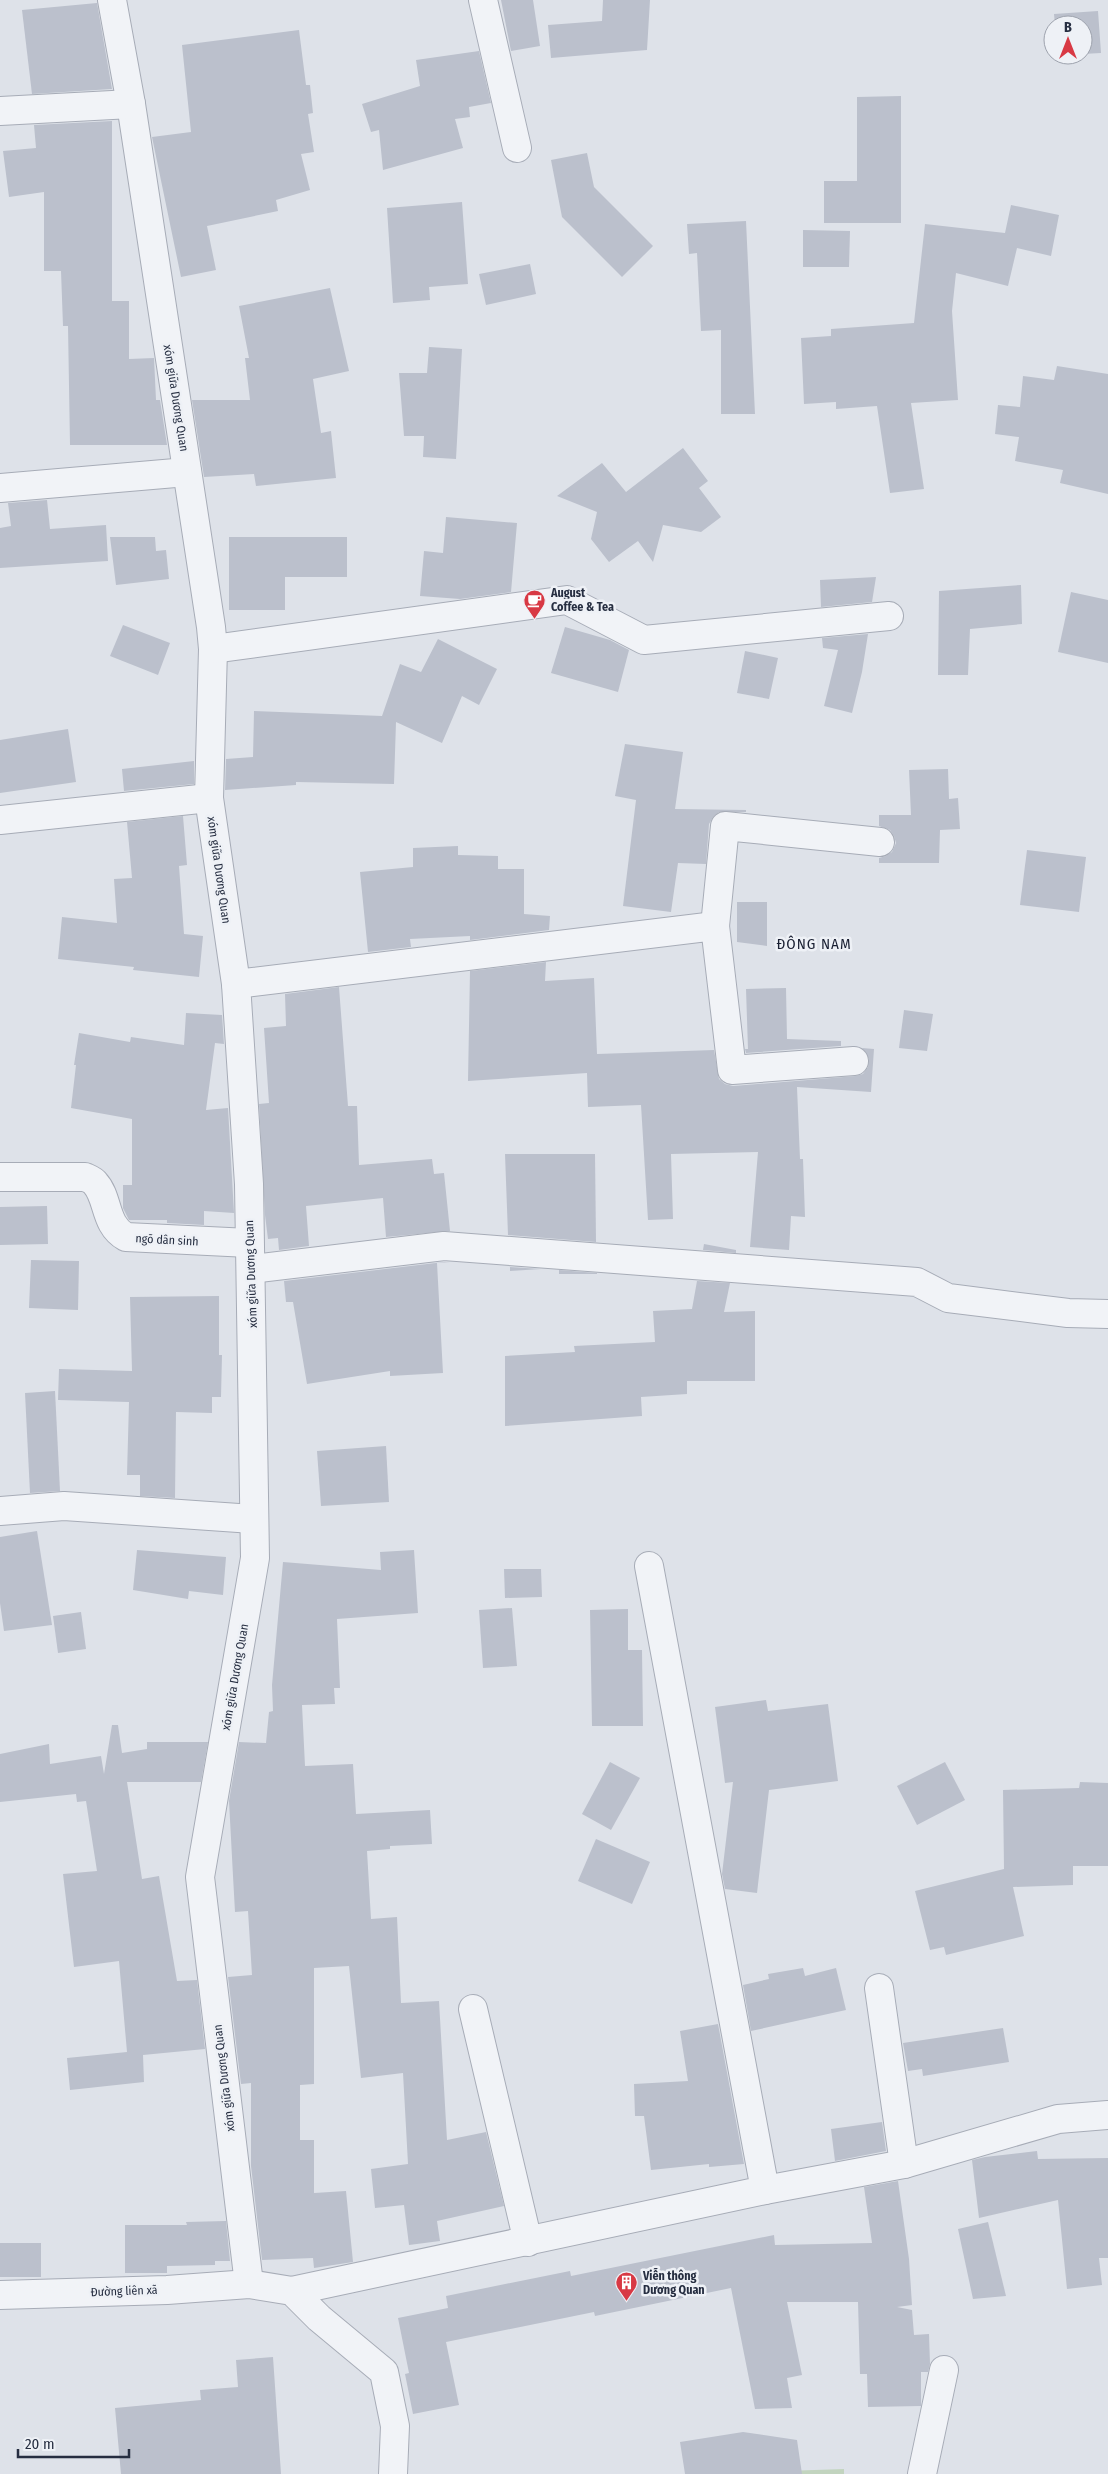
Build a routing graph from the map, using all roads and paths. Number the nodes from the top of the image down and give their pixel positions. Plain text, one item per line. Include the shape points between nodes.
1 (112, 0) edge
2 (483, 0) edge
3 (131, 104) junction
4 (0, 111) edge
5 (517, 148) dead end
6 (187, 472) junction
7 (0, 488) edge
8 (889, 616) dead end
9 (213, 649) junction
10 (209, 798) junction
11 (0, 820) edge
12 (880, 842) dead end
13 (715, 926) junction
14 (236, 984) junction
15 (854, 1061) dead end
16 (0, 1178) edge
17 (251, 1256) junction
18 (1108, 1314) edge
19 (0, 1511) edge
20 (253, 1519) junction
21 (649, 1566) dead end
22 (879, 1988) dead end
23 (473, 2009) dead end
24 (1108, 2114) edge
25 (904, 2164) junction
26 (766, 2190) junction
27 (528, 2242) junction
28 (249, 2284) junction
29 (292, 2291) junction
30 (0, 2295) edge
31 (944, 2370) dead end
32 (393, 2474) edge
33 (922, 2474) edge

1 - 3 street, xóm giữa Dương Quan
2 - 5 street
3 - 4 street
3 - 6 street, xóm giữa Dương Quan
6 - 7 street
6 - 9 street, xóm giữa Dương Quan
8 - 9 street via 644,640 568,600
9 - 10 street, xóm giữa Dương Quan
10 - 11 street, xóm giữa Dương Quan
10 - 14 street, xóm giữa Dương Quan
12 - 13 street via 725,826
13 - 14 street
13 - 15 street via 732,1070
14 - 17 street, xóm giữa Dương Quan
16 - 17 street, ngõ dân sinh via 84,1177 95,1183 113,1225 126,1237
17 - 18 street, ngõ dân sinh via 444,1246 917,1282 948,1298 1068,1313
17 - 20 street, xóm giữa Dương Quan
19 - 20 street via 64,1506
20 - 28 street, xóm giữa Dương Quan via 255,1558 200,1878
21 - 26 street
22 - 25 street
23 - 27 street
24 - 25 street via 1058,2119
25 - 26 street
26 - 27 street
27 - 29 street
28 - 29 street
28 - 30 street, Đường liên xã
29 - 32 street via 384,2372 395,2426
31 - 33 street

